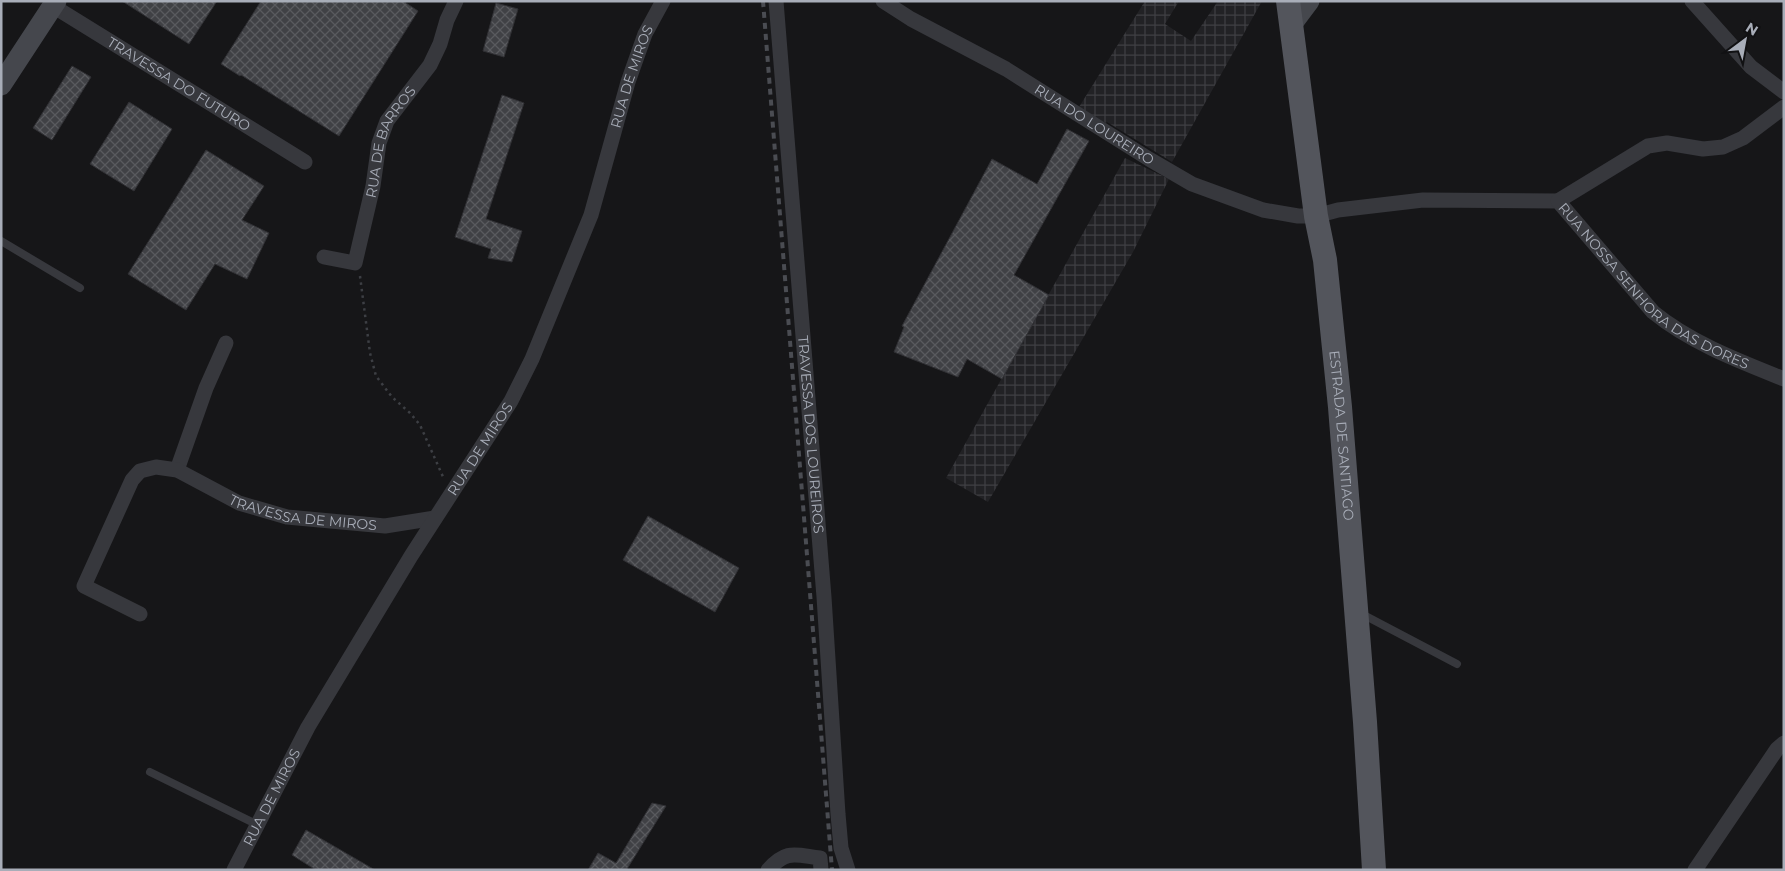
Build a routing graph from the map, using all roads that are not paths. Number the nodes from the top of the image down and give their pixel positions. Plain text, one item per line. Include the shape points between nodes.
1 (456, 1) edge
2 (663, 1) edge
3 (776, 1) edge
4 (883, 1) edge
5 (1288, 1) edge
6 (1309, 1) edge
7 (1692, 1) edge
8 (54, 3) edge
9 (1291, 25) junction
10 (5, 71) edge
11 (1784, 92) edge
12 (1784, 107) edge
13 (305, 162) dead end
14 (1558, 201) junction
15 (1316, 216) junction
16 (1, 241) edge
17 (324, 257) dead end
18 (80, 288) dead end
19 (226, 343) dead end
20 (1784, 378) edge
21 (177, 470) junction
22 (435, 518) junction
23 (1356, 611) junction
24 (140, 614) dead end
25 (1457, 664) dead end
26 (1784, 742) edge
27 (150, 772) dead end
28 (259, 825) junction
29 (847, 869) edge
30 (234, 870) edge
31 (768, 870) edge
32 (821, 870) edge
33 (1374, 870) edge
34 (1695, 870) edge

1 - 17 street, RUA DE BARROS via 430,65 387,121 379,143 373,186 355,263
2 - 22 street, RUA DE MIROS via 645,34 628,82 591,215 532,359 511,401
3 - 29 street, TRAVESSA DOS LOUREIROS via 824,597 838,814
4 - 15 street, RUA DO LOUREIRO via 1006,69 1192,184 1264,210
5 - 9 main road, ESTRADA DE SANTIAGO
6 - 9 main road
7 - 11 street via 1751,67
8 - 10 main road
8 - 13 street, TRAVESSA DO FUTURO
9 - 15 main road, ESTRADA DE SANTIAGO
12 - 14 street via 1743,138 1723,147 1703,149 1667,143 1648,146
14 - 15 street, RUA NOSSA SENHORA DAS DORES via 1423,200 1338,210
14 - 20 street, RUA NOSSA SENHORA DAS DORES via 1648,306 1669,325 1691,338
15 - 23 main road, ESTRADA DE SANTIAGO via 1325,260 1340,407
16 - 18 lane
19 - 21 street
21 - 22 street, TRAVESSA DE MIROS via 239,503 287,517 385,526
21 - 24 street, TRAVESSA DE MIROS via 156,467 140,472 132,480 84,586
22 - 28 street, RUA DE MIROS via 308,728
23 - 25 lane
23 - 33 main road, ESTRADA DE SANTIAGO
26 - 34 street
27 - 28 lane
28 - 30 street, RUA DE MIROS
31 - 32 street via 778,859 792,854 820,858

